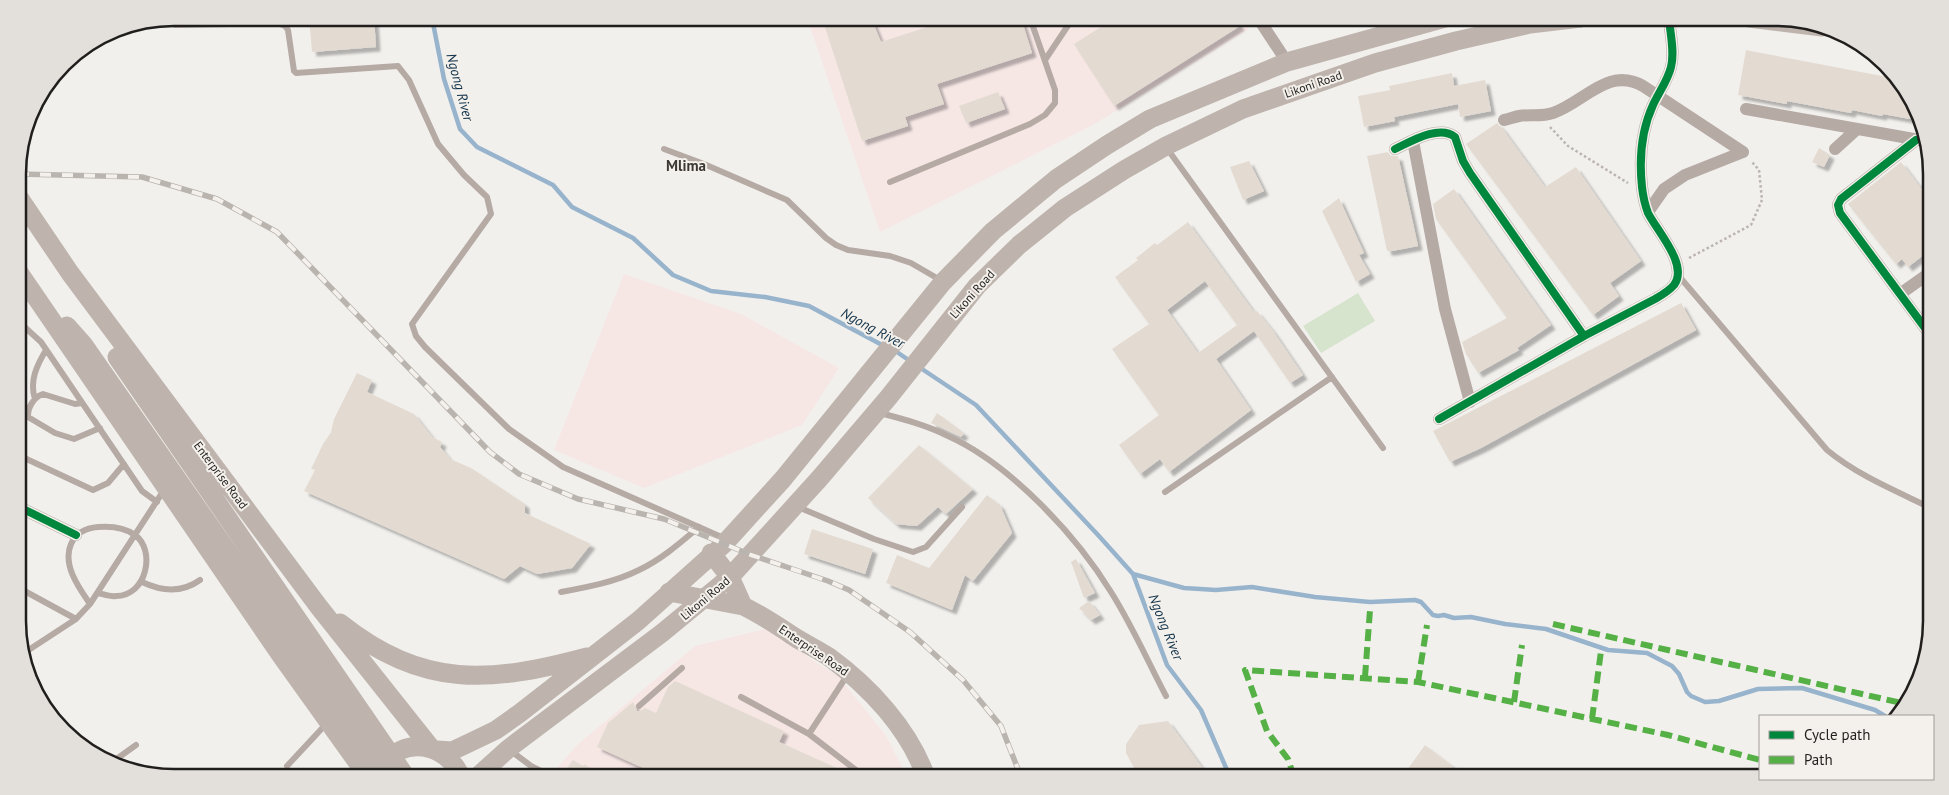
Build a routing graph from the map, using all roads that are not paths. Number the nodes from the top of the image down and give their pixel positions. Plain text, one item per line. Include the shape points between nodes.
1 (1033, 26) edge
2 (1067, 26) edge
3 (1263, 26) edge
4 (1415, 26) edge
5 (1521, 26) edge
6 (1670, 26) edge
7 (286, 27) edge
8 (1045, 60) junction
9 (1287, 62) junction
10 (1658, 96) junction
11 (1746, 109) dead end
12 (1504, 120) dead end
13 (1857, 129) junction
14 (1412, 141) junction
15 (1919, 141) edge
16 (1919, 142) edge
17 (1166, 146) junction
18 (664, 149) dead end
19 (1395, 149) dead end
20 (1835, 149) dead end
21 (890, 182) dead end
22 (27, 209) edge
23 (1648, 212) junction
24 (1677, 270) junction
25 (70, 274) junction
26 (1923, 277) edge
27 (943, 282) junction
28 (27, 283) edge
29 (27, 285) edge
30 (1900, 294) junction
31 (1923, 325) edge
32 (27, 328) edge
33 (1584, 336) junction
34 (46, 350) junction
35 (1332, 377) junction
36 (35, 399) junction
37 (1470, 402) junction
38 (82, 403) junction
39 (882, 405) junction
40 (1439, 419) dead end
41 (100, 428) junction
42 (1383, 448) dead end
43 (26, 459) edge
44 (124, 464) junction
45 (1165, 492) dead end
46 (162, 495) junction
47 (1923, 504) edge
48 (795, 506) junction
49 (962, 507) dead end
50 (26, 511) edge
51 (699, 527) junction
52 (76, 535) junction
53 (136, 536) junction
54 (727, 540) junction
55 (711, 553) junction
56 (730, 577) junction
57 (200, 580) dead end
58 (142, 582) junction
59 (26, 592) edge
60 (561, 592) dead end
61 (669, 592) junction
62 (98, 593) junction
63 (705, 598) junction
64 (90, 604) junction
65 (743, 606) junction
66 (319, 607) junction
67 (76, 619) junction
68 (29, 650) edge
69 (595, 655) junction
70 (682, 668) dead end
71 (849, 673) junction
72 (1166, 696) dead end
73 (741, 697) dead end
74 (639, 706) dead end
75 (328, 721) junction
76 (810, 734) junction
77 (469, 743) junction
78 (136, 745) dead end
79 (434, 749) junction
80 (508, 749) junction
81 (119, 757) edge
82 (287, 766) dead end
83 (362, 769) edge
84 (378, 769) edge
85 (382, 769) edge
86 (400, 769) edge
87 (457, 769) edge
88 (481, 769) edge
89 (486, 769) edge
90 (534, 769) edge
91 (854, 769) edge
92 (923, 769) edge

1 - 8 lane
2 - 8 lane
3 - 9 street
4 - 9 main road
5 - 17 main road, Likoni Road via 1375,64 1243,109
6 - 10 street via 1671,66
7 - 51 lane via 296,73 398,66 408,80 438,144 487,196 491,214 412,324 425,347 509,429 562,467
8 - 21 lane via 1055,90 1055,103 1045,115
9 - 27 main road via 1150,119 1107,145 1056,179 993,231
10 - 12 street via 1634,81 1619,79 1564,108 1541,116
10 - 23 street via 1648,119 1640,153 1643,197
10 - 23 street via 1743,152 1685,175 1664,188
11 - 13 street
13 - 15 street
13 - 20 street
14 - 19 street
14 - 33 street via 1440,132 1455,137 1470,173
14 - 37 street via 1444,309
16 - 30 street via 1840,199 1838,205 1840,213
17 - 35 lane
17 - 39 main road, Likoni Road via 1066,208 1019,245 977,286
18 - 27 lane via 787,200 836,245 911,263
22 - 25 main road, Enterprise Road
23 - 24 street via 1669,246
24 - 33 street via 1674,284 1666,292
24 - 47 lane via 1827,450 1857,471
25 - 66 main road, Enterprise Road
25 - 86 main road, bridge via 92,320
26 - 30 street
27 - 54 main road via 783,479
28 - 84 main road, bridge via 83,344
29 - 46 main road
30 - 31 street
32 - 34 lane
33 - 37 street
34 - 36 lane via 38,364 32,388
34 - 38 lane
35 - 42 lane
35 - 45 lane
36 - 38 lane via 43,394 75,404
36 - 41 lane via 28,417 55,433 74,439
37 - 40 street
38 - 41 lane
39 - 48 main road, Likoni Road
39 - 72 lane via 974,450 1012,478 1062,526 1112,593
41 - 44 lane
43 - 44 lane via 93,490 108,483
44 - 46 lane via 142,491
46 - 53 lane
46 - 75 main road
48 - 49 lane via 913,552 926,547
48 - 56 main road, Likoni Road
50 - 52 street
51 - 54 lane
51 - 60 lane via 639,570 599,584
52 - 53 lane via 90,528 108,526
52 - 64 lane via 70,547 70,570
53 - 58 lane via 146,560
53 - 62 lane
54 - 55 main road
55 - 56 main road
55 - 61 main road
56 - 63 main road, Likoni Road
56 - 65 main road
57 - 58 lane via 192,586 169,590
58 - 62 lane via 126,594
59 - 67 lane
61 - 63 main road, Enterprise Road
61 - 69 main road
62 - 64 lane
63 - 65 main road, Enterprise Road
63 - 80 main road, Likoni Road
64 - 67 lane
65 - 71 main road, Enterprise Road via 827,656
66 - 69 main road via 373,647 426,670 482,676 514,674
66 - 79 main road, Enterprise Road
67 - 68 lane
69 - 77 main road via 496,730
70 - 74 lane
71 - 76 lane
71 - 92 main road, Enterprise Road via 890,714 920,758
73 - 76 lane
75 - 82 lane
75 - 83 main road
76 - 91 lane
77 - 79 main road via 452,751
77 - 88 main road, Likoni Road via 472,759
78 - 81 lane
79 - 85 main road via 417,747 404,750 392,756
79 - 87 main road, Enterprise Road via 447,756
80 - 89 main road, Likoni Road
80 - 90 lane

